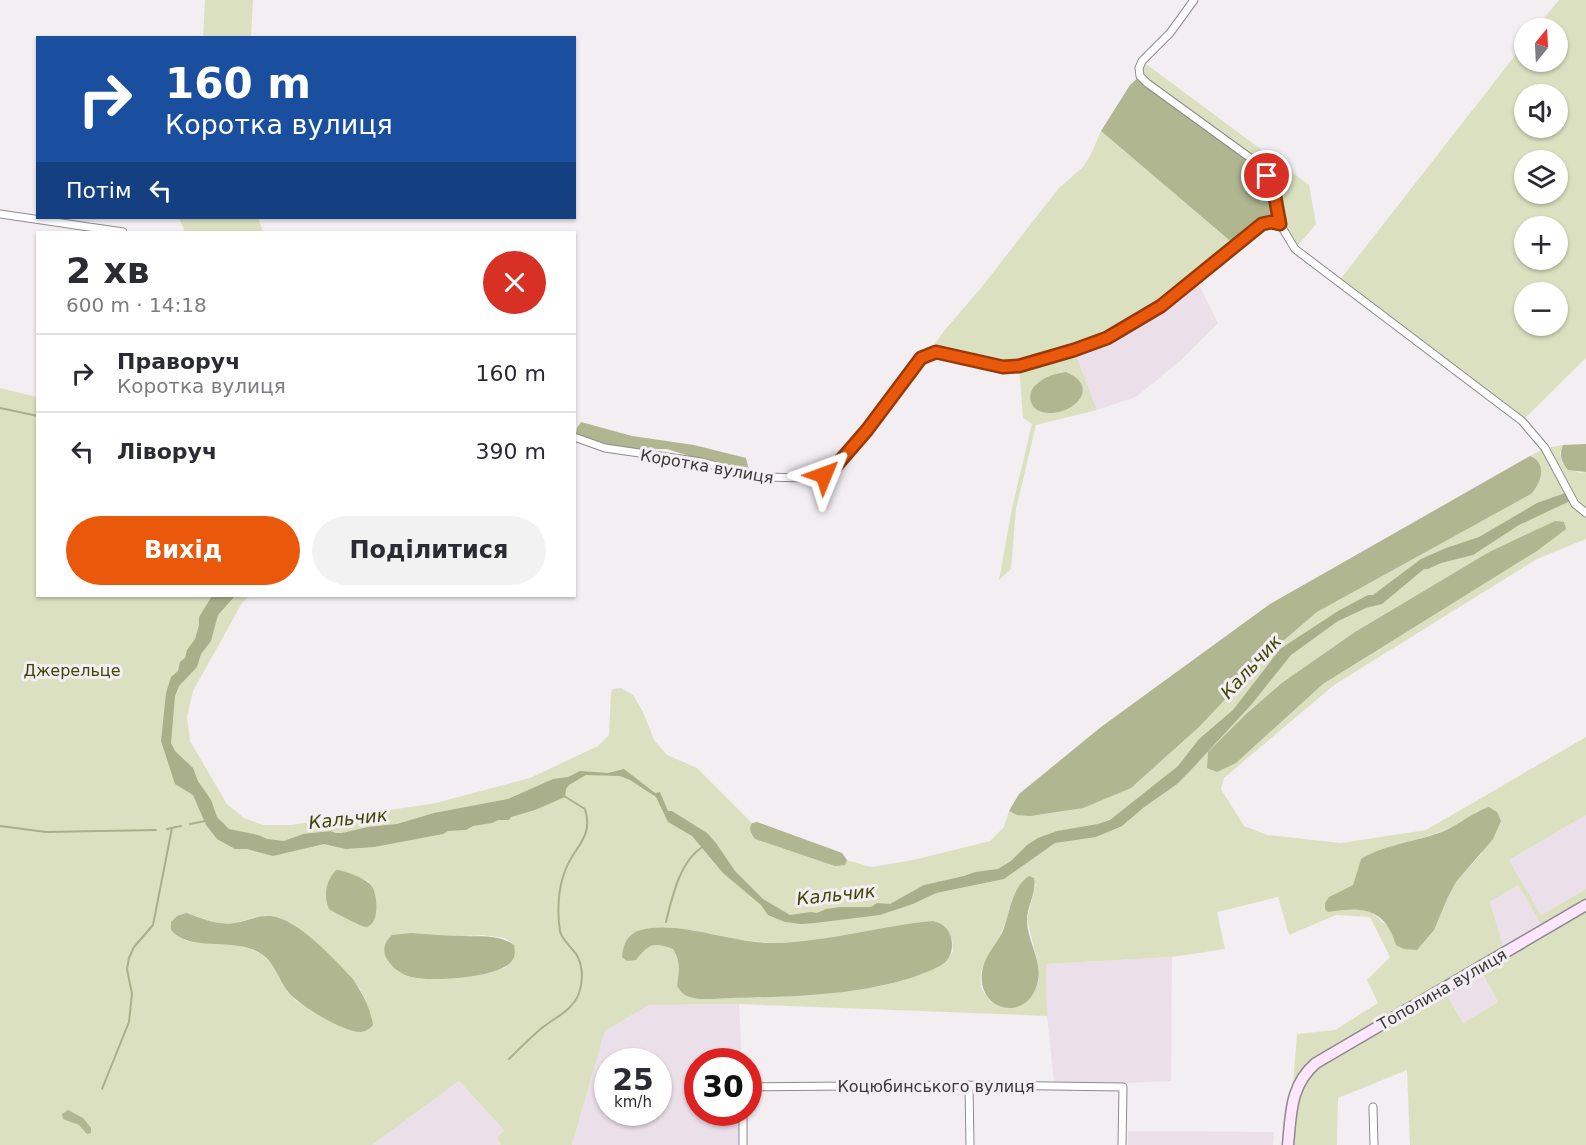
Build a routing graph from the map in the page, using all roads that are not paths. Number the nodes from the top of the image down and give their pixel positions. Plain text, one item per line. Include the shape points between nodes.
1 (1194, 0) edge
2 (0, 214) edge
3 (1280, 224) junction
4 (116, 231) edge
5 (576, 438) edge
6 (1586, 513) edge
7 (1586, 905) edge
8 (969, 1085) junction
9 (762, 1087) edge
10 (1373, 1107) dead end
11 (743, 1126) edge
12 (743, 1145) edge
13 (970, 1145) edge
14 (1122, 1145) edge
15 (1288, 1145) edge
16 (1374, 1145) edge

1 - 3 street via 1166,38 1142,61 1140,76 1253,160 1274,192
2 - 4 street
3 - 5 street, Коротка вулиця via 1262,224 1161,306 1107,338 1019,366 1003,367 936,352 921,358 867,430 824,475 759,477 701,462 605,448
3 - 6 street via 1295,249 1522,421 1545,448 1575,504
7 - 15 main road, Тополина вулиця via 1322,1059 1302,1078 1293,1097
8 - 9 street, Коцюбинського вулиця
8 - 13 street
8 - 14 street, Коцюбинського вулиця via 1123,1087
10 - 16 street
11 - 12 street

